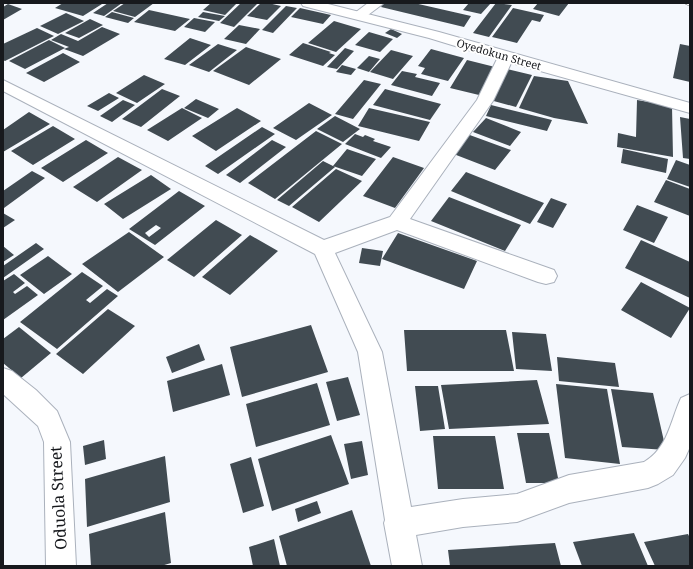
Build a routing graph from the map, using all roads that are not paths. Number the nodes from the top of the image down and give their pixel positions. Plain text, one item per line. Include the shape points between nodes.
1 (308, 3) edge
2 (377, 3) edge
3 (359, 14) junction
4 (506, 57) junction
5 (3, 85) edge
6 (690, 108) edge
7 (397, 222) junction
8 (323, 249) junction
9 (546, 276) dead end
10 (3, 379) edge
11 (690, 406) edge
12 (398, 523) junction
13 (61, 566) edge
14 (407, 566) edge

1 - 3 street, Oyedokun Street
2 - 3 street
3 - 4 street, Oyedokun Street
4 - 6 street, Oyedokun Street
4 - 7 street via 485,101
5 - 8 street
7 - 8 street
7 - 9 street
8 - 12 street via 370,352
10 - 13 street, Oduola Street via 48,419 57,442
11 - 12 street via 676,449 663,466 648,474 569,489 517,508
12 - 14 street

